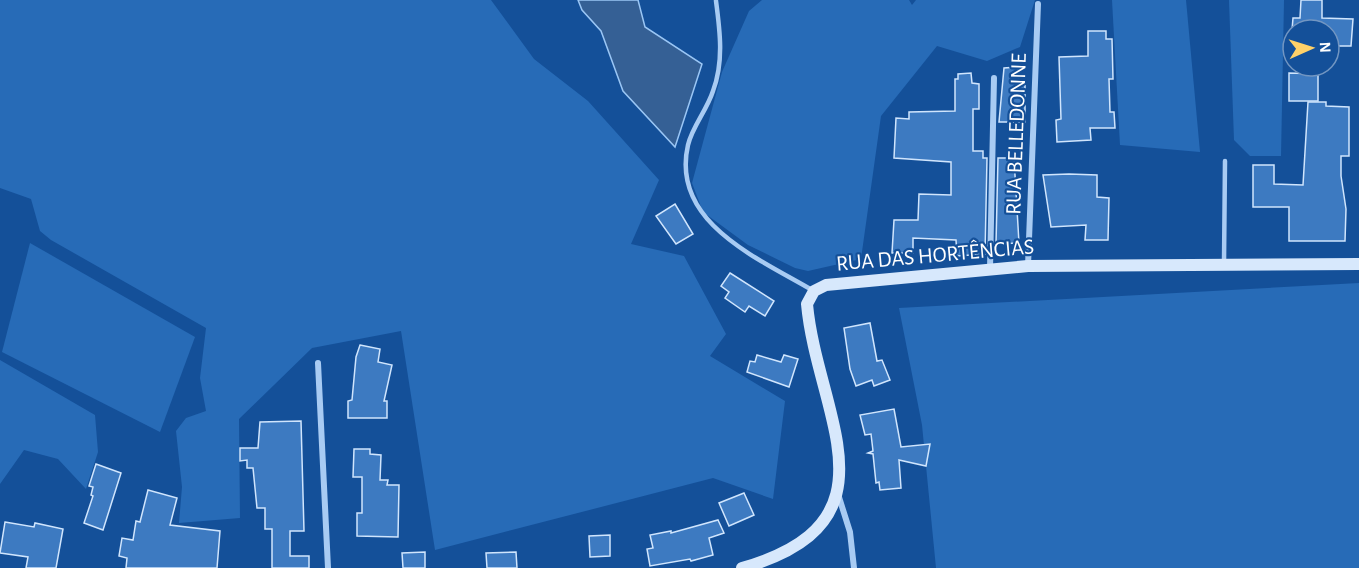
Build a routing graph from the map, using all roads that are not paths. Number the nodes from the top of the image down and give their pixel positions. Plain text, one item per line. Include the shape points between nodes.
1 (716, 1) edge
2 (1038, 4) dead end
3 (994, 78) dead end
4 (1225, 161) dead end
5 (1224, 263) junction
6 (1359, 264) edge
7 (1028, 266) junction
8 (990, 269) junction
9 (814, 291) junction
10 (318, 363) dead end
11 (838, 493) junction
12 (328, 568) edge
13 (742, 568) edge
14 (854, 568) edge

1 - 9 lane via 722,45 714,90 688,145 687,175 698,210 723,237
2 - 7 street, RUA BELLEDONNE
3 - 8 street
4 - 5 lane
5 - 6 street, RUA DAS HORTÊNCIAS
5 - 7 street, RUA DAS HORTÊNCIAS
7 - 8 street, RUA DAS HORTÊNCIAS
8 - 9 street, RUA DAS HORTÊNCIAS via 840,283
9 - 11 street, RUA DAS HORTÊNCIAS via 807,304 839,451
10 - 12 street
11 - 13 street, RUA DAS HORTÊNCIAS via 828,516 811,535 780,556
11 - 14 street via 850,532

